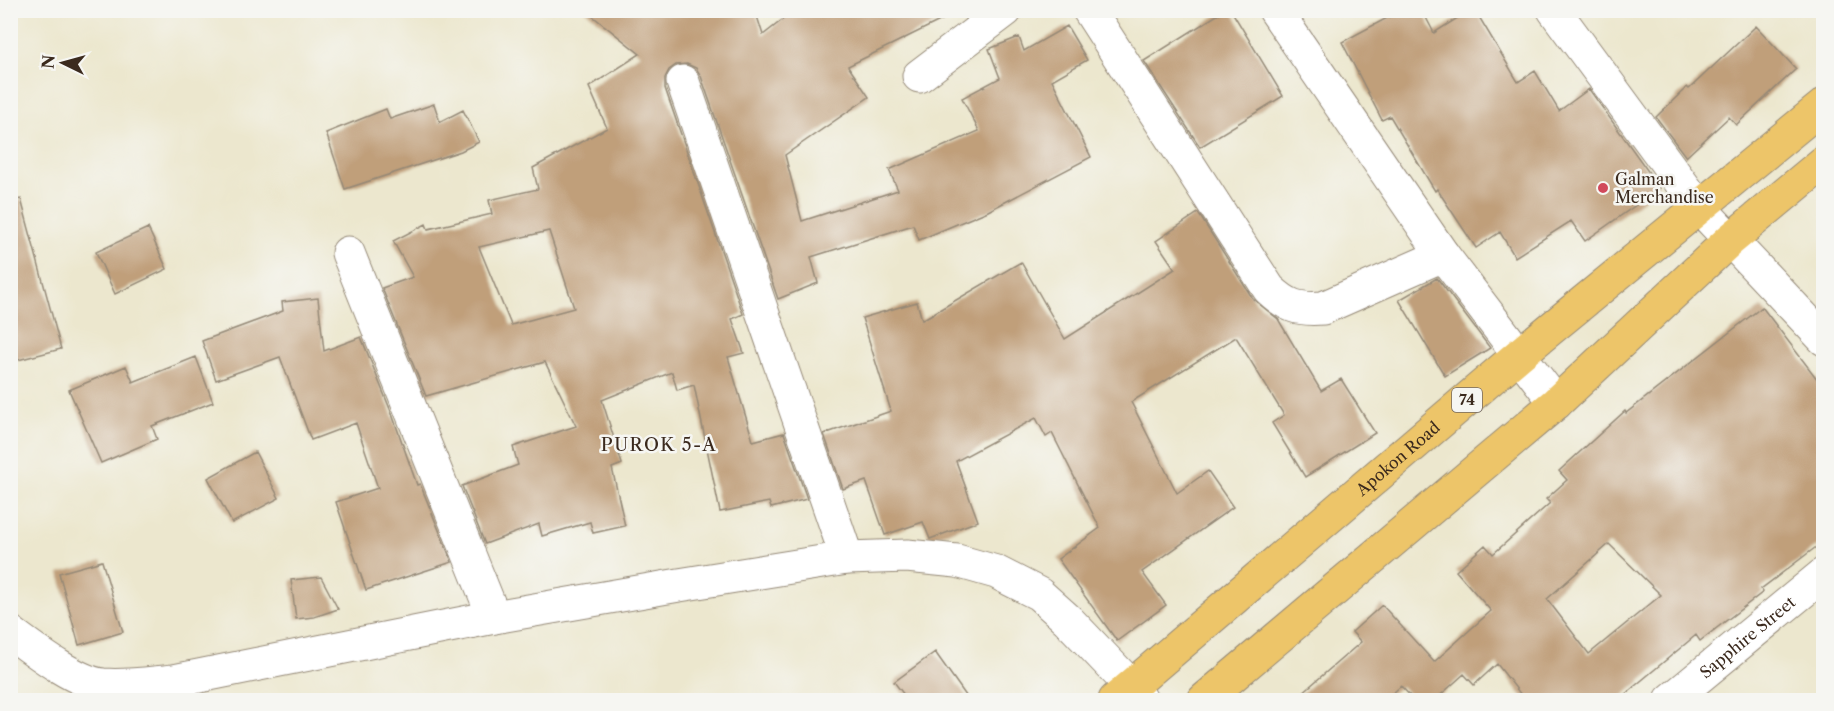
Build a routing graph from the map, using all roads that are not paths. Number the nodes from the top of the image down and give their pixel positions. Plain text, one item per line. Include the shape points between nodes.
1 (1006, 10) edge
2 (1089, 10) edge
3 (1275, 10) edge
4 (1554, 10) edge
5 (919, 76) dead end
6 (683, 82) dead end
7 (1824, 105) edge
8 (1824, 162) edge
9 (1699, 207) junction
10 (1730, 240) junction
11 (348, 252) dead end
12 (1443, 255) junction
13 (1824, 339) edge
14 (1520, 354) junction
15 (1556, 403) junction
16 (847, 558) junction
17 (1824, 574) edge
18 (494, 617) junction
19 (10, 632) edge
20 (45, 658) junction
21 (10, 665) edge
22 (1130, 696) edge
23 (1204, 700) edge
24 (1671, 700) edge

1 - 5 street
2 - 12 street via 1269,289 1283,302 1304,309 1323,308
3 - 12 street
4 - 9 street
6 - 16 street
7 - 9 highway, Apokon Road / 74
8 - 10 highway
9 - 10 street
9 - 14 highway, Apokon Road / 74
10 - 13 street
10 - 15 highway
11 - 18 street
12 - 14 street
14 - 15 street
14 - 22 highway, Apokon Road / 74
15 - 23 highway
16 - 18 street
16 - 22 street via 907,556 957,561 996,572 1039,594 1068,620
17 - 24 street, Sapphire Street
18 - 20 street via 174,681 133,685 101,685
19 - 20 street
20 - 21 street

